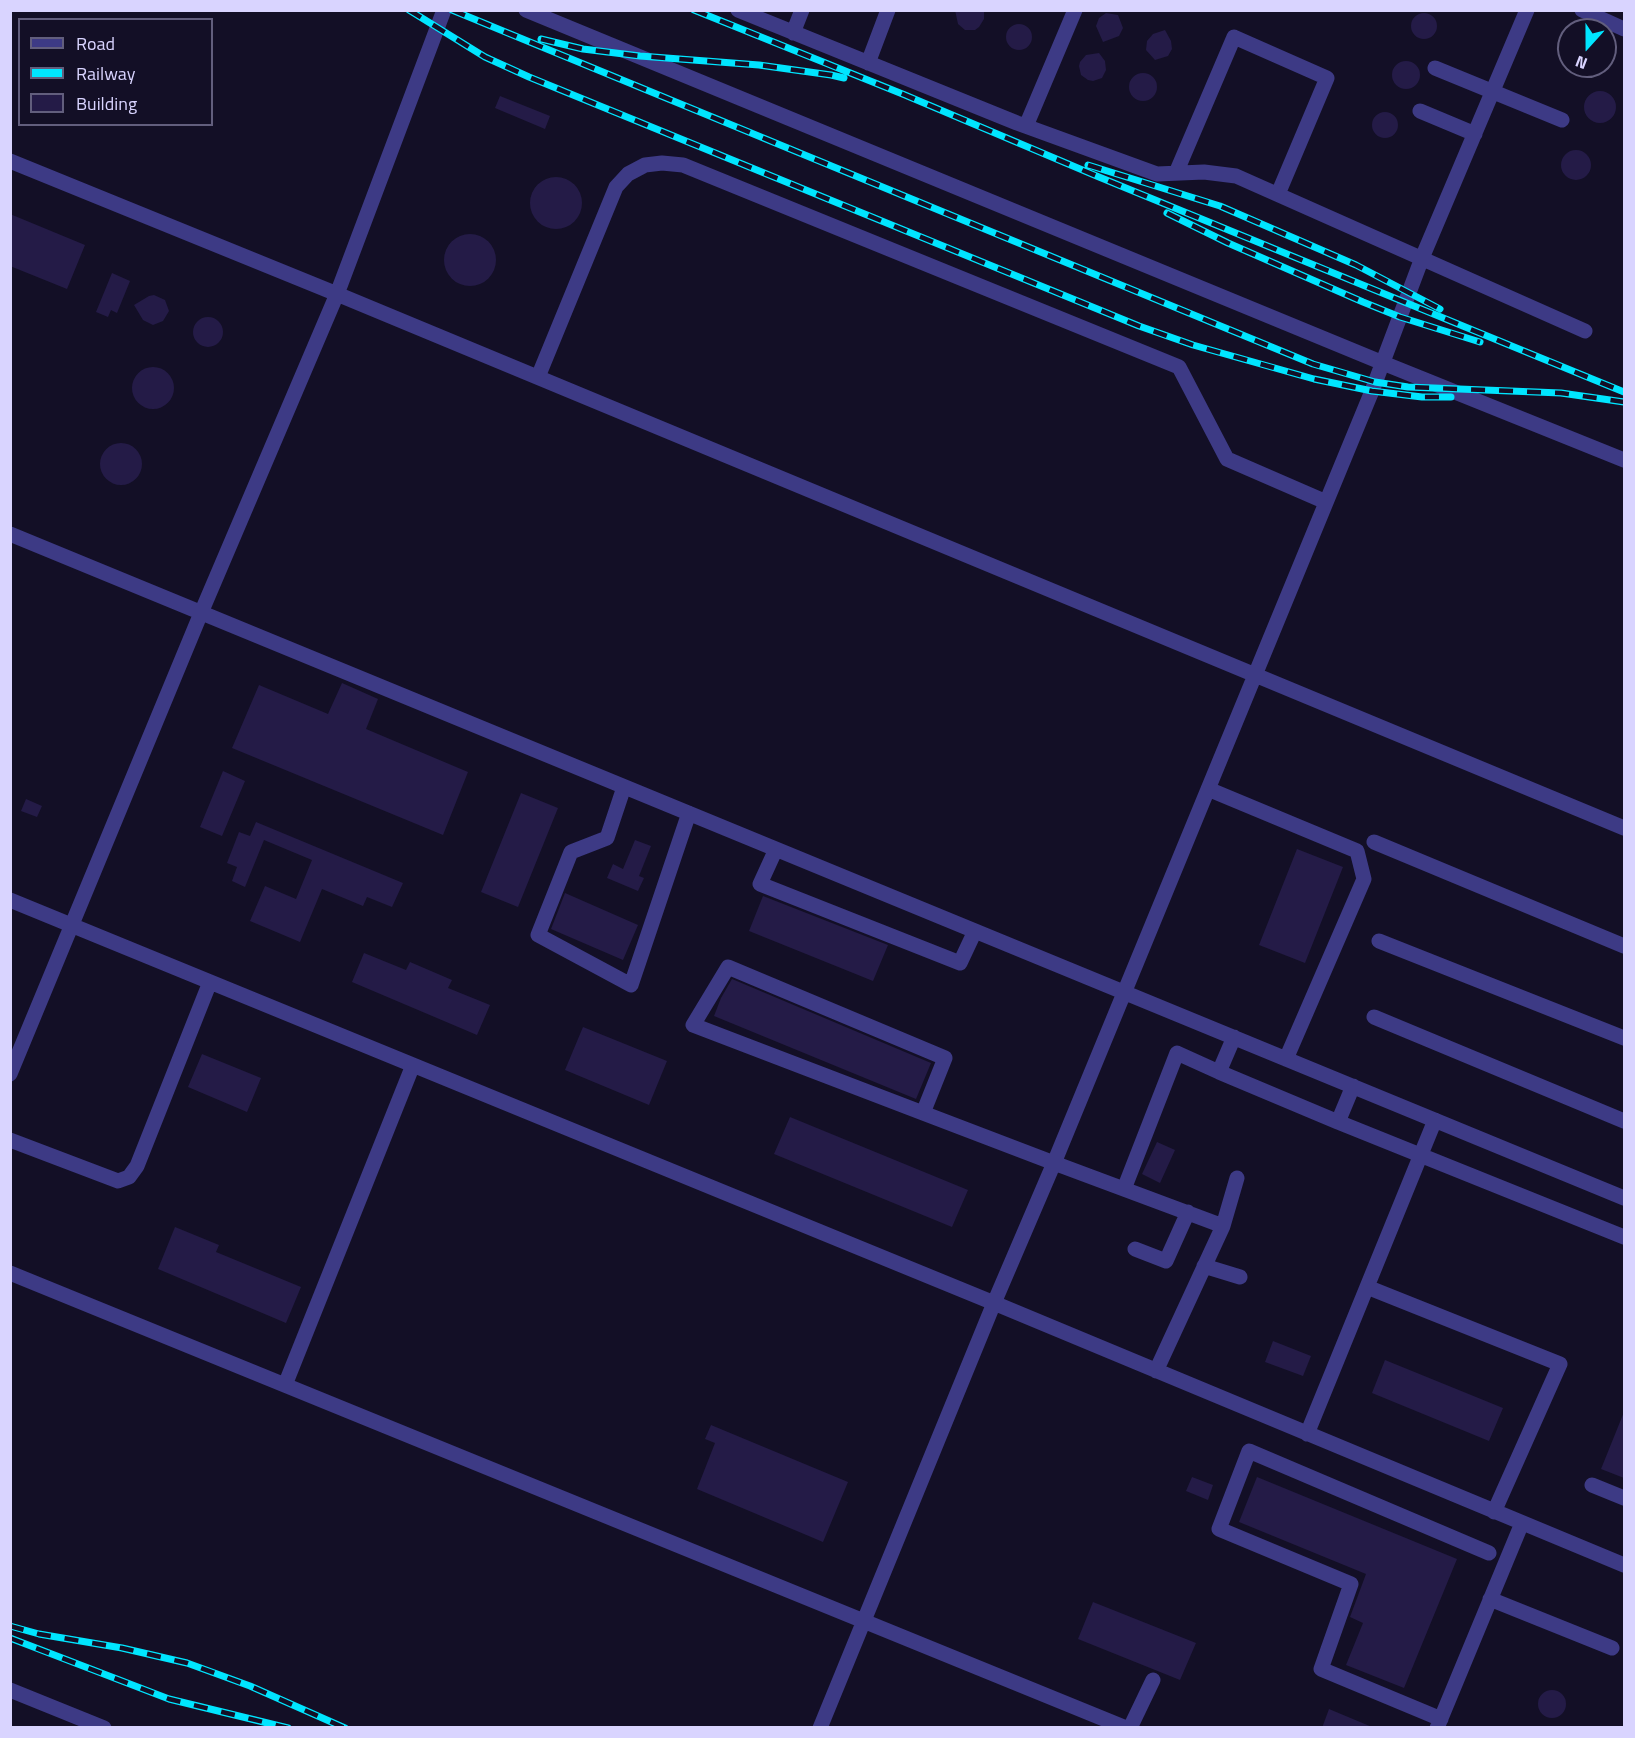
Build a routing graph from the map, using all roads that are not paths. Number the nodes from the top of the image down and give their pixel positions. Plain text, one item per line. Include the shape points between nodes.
1 (444, 10) edge
2 (526, 10) edge
3 (738, 10) edge
4 (801, 10) edge
5 (888, 10) edge
6 (1075, 10) edge
7 (1527, 10) edge
8 (1582, 10) edge
9 (1624, 28) edge
10 (793, 33) junction
11 (868, 63) junction
12 (1435, 68) dead end
13 (1493, 90) junction
14 (1420, 111) dead end
15 (1562, 120) dead end
16 (1026, 126) junction
17 (1474, 134) junction
18 (10, 161) edge
19 (1176, 173) junction
20 (1278, 194) junction
21 (1422, 258) junction
22 (337, 294) junction
23 (1585, 332) dead end
24 (1383, 363) junction
25 (538, 377) junction
26 (1624, 460) edge
27 (1326, 501) junction
28 (10, 534) edge
29 (201, 613) junction
30 (1254, 676) junction
31 (624, 787) junction
32 (1208, 789) junction
33 (689, 813) junction
34 (1624, 828) edge
35 (1374, 842) dead end
36 (776, 849) junction
37 (10, 900) edge
38 (72, 925) junction
39 (975, 931) junction
40 (1379, 941) dead end
41 (1624, 946) edge
42 (210, 982) junction
43 (1124, 992) junction
44 (1374, 1017) dead end
45 (1234, 1037) junction
46 (1624, 1038) edge
47 (1286, 1059) junction
48 (413, 1065) junction
49 (1219, 1072) junction
50 (10, 1074) edge
51 (1353, 1086) junction
52 (923, 1113) junction
53 (1435, 1120) junction
54 (1624, 1121) edge
55 (1338, 1122) junction
56 (10, 1140) edge
57 (1421, 1155) junction
58 (1054, 1163) junction
59 (1237, 1178) dead end
60 (1124, 1189) junction
61 (1624, 1198) edge
62 (1188, 1212) junction
63 (1223, 1226) junction
64 (1624, 1237) edge
65 (1135, 1249) dead end
66 (1204, 1266) junction
67 (10, 1273) edge
68 (1240, 1277) dead end
69 (1367, 1287) junction
70 (993, 1303) junction
71 (1156, 1371) junction
72 (285, 1385) junction
73 (1307, 1434) junction
74 (1592, 1485) dead end
75 (1624, 1498) edge
76 (1494, 1512) junction
77 (1522, 1523) junction
78 (1489, 1553) dead end
79 (1624, 1565) edge
80 (1490, 1599) junction
81 (863, 1620) junction
82 (1612, 1648) dead end
83 (1153, 1680) dead end
84 (10, 1689) edge
85 (1439, 1723) edge
86 (94, 1726) edge
87 (819, 1728) edge
88 (1126, 1728) edge
89 (1130, 1728) edge

1 - 22 lane
2 - 24 lane
3 - 10 lane
4 - 10 lane
5 - 11 lane
6 - 16 lane
7 - 13 lane
8 - 9 lane
10 - 11 lane
11 - 16 lane
12 - 13 lane
13 - 15 lane
13 - 17 lane
14 - 17 lane
16 - 19 lane via 1157,174
17 - 21 lane
18 - 22 lane
19 - 20 lane via 1236,176
19 - 20 lane via 1234,37 1327,78
20 - 21 lane
21 - 23 lane
21 - 24 lane
22 - 25 lane
22 - 29 lane
24 - 26 lane
24 - 27 lane
25 - 27 lane via 616,187 628,174 645,165 682,165 1179,367 1227,459
25 - 30 lane
27 - 30 lane
28 - 29 lane
29 - 31 lane
29 - 38 lane
30 - 32 lane
30 - 34 lane
31 - 33 lane
31 - 33 lane via 607,838 571,852 538,935 631,985
32 - 43 lane
32 - 47 lane via 1358,851 1364,879
33 - 36 lane
35 - 41 lane
36 - 39 lane
36 - 39 lane via 759,884 960,963
37 - 38 lane
38 - 42 lane
38 - 50 lane
39 - 43 lane
40 - 46 lane
42 - 48 lane
42 - 56 lane via 138,1166 129,1177 118,1181
43 - 45 lane
43 - 58 lane
44 - 54 lane
45 - 47 lane
45 - 49 lane
47 - 51 lane
48 - 70 lane
48 - 72 lane
49 - 55 lane
49 - 60 lane via 1177,1053
51 - 53 lane
51 - 55 lane
52 - 52 lane via 868,1092 693,1025 728,967 945,1058
52 - 58 lane
53 - 57 lane
53 - 61 lane
55 - 57 lane
57 - 64 lane
57 - 69 lane
58 - 60 lane
58 - 70 lane
59 - 63 lane
60 - 62 lane
62 - 63 lane
62 - 65 lane via 1166,1261
63 - 66 lane
66 - 68 lane
66 - 71 lane
67 - 72 lane
69 - 73 lane
69 - 76 lane via 1560,1365
70 - 71 lane
70 - 81 lane
71 - 73 lane
72 - 81 lane
73 - 76 lane
74 - 75 lane
76 - 77 lane
77 - 79 lane
77 - 80 lane
78 - 85 lane via 1249,1451 1219,1529 1351,1584 1321,1669
80 - 82 lane
80 - 85 lane
81 - 87 lane
81 - 88 lane
83 - 89 lane
84 - 86 lane

